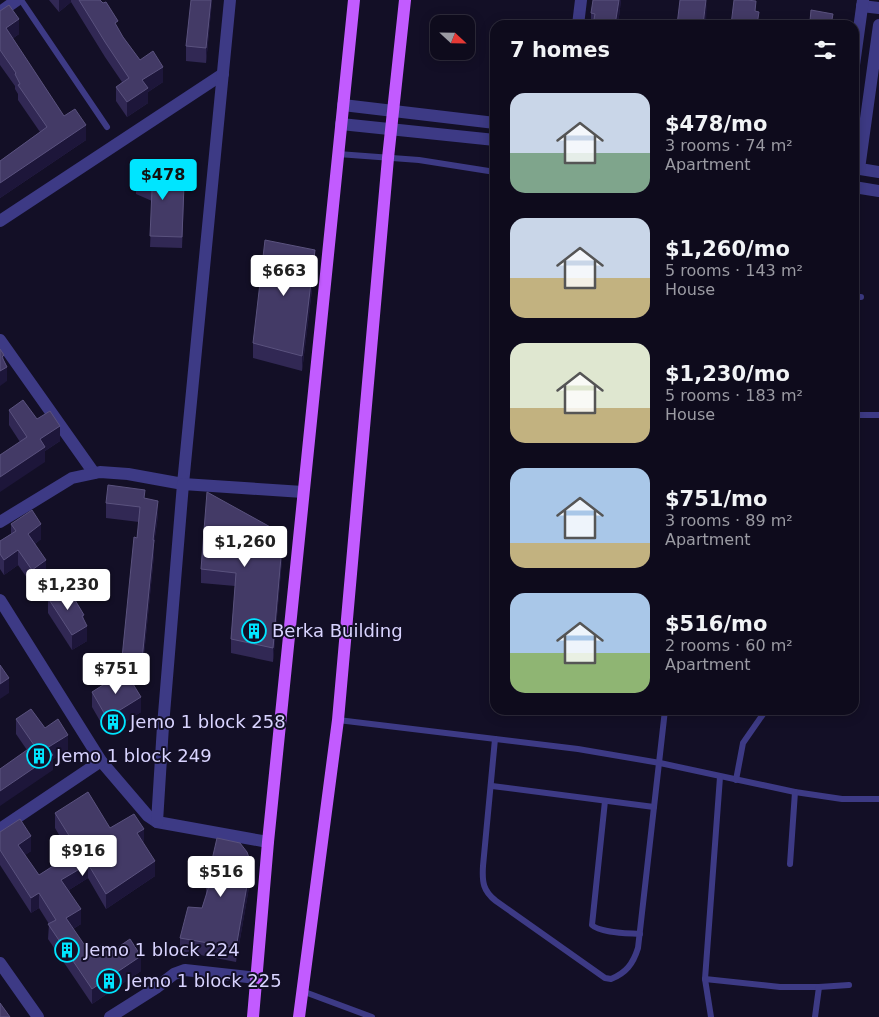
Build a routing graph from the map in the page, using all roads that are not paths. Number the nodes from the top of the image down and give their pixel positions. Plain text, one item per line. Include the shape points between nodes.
1 (17, 0) edge
2 (21, 0) edge
3 (230, 0) edge
4 (354, 0) edge
5 (404, 0) edge
6 (581, 0) edge
7 (863, 3) edge
8 (879, 8) edge
9 (0, 12) edge
10 (579, 20) edge
11 (879, 24) edge
12 (859, 31) edge
13 (223, 74) junction
14 (343, 105) junction
15 (393, 110) junction
16 (490, 122) edge
17 (341, 124) junction
18 (107, 127) dead end
19 (392, 128) junction
20 (490, 139) edge
21 (859, 150) edge
22 (338, 154) junction
23 (388, 158) junction
24 (859, 169) edge
25 (490, 171) edge
26 (879, 172) edge
27 (859, 188) edge
28 (879, 191) edge
29 (0, 221) edge
30 (0, 340) edge
31 (859, 415) edge
32 (879, 415) edge
33 (94, 473) junction
34 (183, 484) junction
35 (304, 492) junction
36 (0, 522) edge
37 (0, 600) edge
38 (665, 715) edge
39 (763, 715) edge
40 (338, 720) junction
41 (495, 739) junction
42 (101, 761) junction
43 (660, 763) junction
44 (720, 777) junction
45 (736, 780) junction
46 (492, 786) junction
47 (795, 792) junction
48 (879, 799) edge
49 (605, 801) junction
50 (654, 807) junction
51 (157, 822) junction
52 (0, 829) edge
53 (268, 842) junction
54 (790, 864) dead end
55 (640, 934) junction
56 (0, 963) edge
57 (257, 978) junction
58 (705, 979) junction
59 (849, 984) dead end
60 (819, 987) junction
61 (302, 991) junction
62 (38, 1017) edge
63 (110, 1017) edge
64 (254, 1017) edge
65 (300, 1017) edge
66 (372, 1017) edge
67 (711, 1017) edge
68 (816, 1017) edge

1 - 9 street
2 - 18 lane
3 - 13 street
4 - 14 main road
5 - 15 main road
6 - 10 street
7 - 8 street
7 - 12 street
11 - 21 street
13 - 29 street
13 - 34 street
14 - 15 street
14 - 17 main road
15 - 16 street
15 - 19 main road
17 - 19 street
17 - 22 main road
19 - 20 street
19 - 23 main road
22 - 23 lane
22 - 35 main road
23 - 25 lane
23 - 40 main road
24 - 26 street
27 - 28 street
30 - 33 street
31 - 32 lane
33 - 34 street via 128,474
33 - 36 street via 72,478
34 - 35 street
34 - 51 street
35 - 53 main road
37 - 42 street
38 - 43 lane
39 - 45 lane via 743,743
40 - 41 lane
40 - 61 main road
41 - 43 lane
41 - 46 lane
42 - 51 street via 140,808
42 - 52 street
43 - 44 lane
43 - 50 lane
44 - 45 lane
44 - 58 lane
45 - 47 lane
46 - 49 lane
46 - 55 lane via 482,878 488,895 605,978 611,979 627,970 638,948
47 - 48 lane via 842,799
47 - 54 lane
49 - 50 lane
49 - 55 lane via 592,925 596,929
50 - 55 lane
51 - 53 street
53 - 57 main road
56 - 62 street
57 - 63 street via 185,970
57 - 64 main road
58 - 60 lane via 780,987
58 - 67 lane
59 - 60 lane
60 - 68 lane
61 - 65 main road
61 - 66 lane

